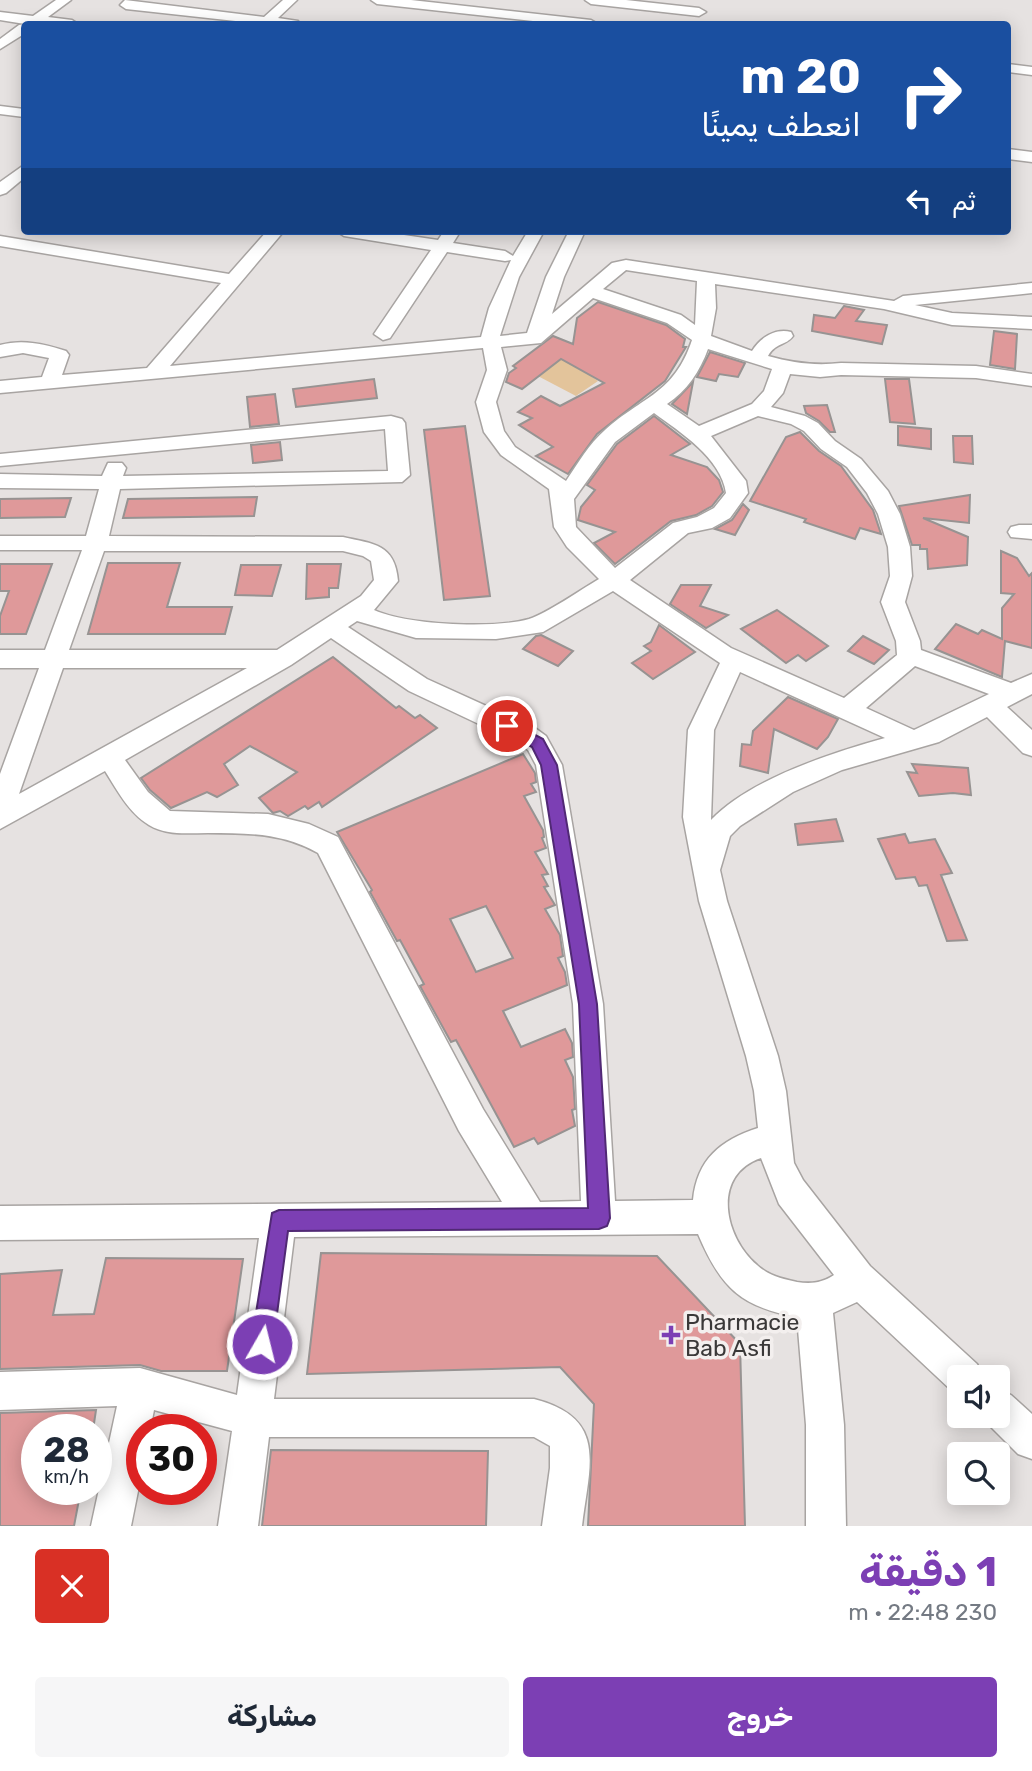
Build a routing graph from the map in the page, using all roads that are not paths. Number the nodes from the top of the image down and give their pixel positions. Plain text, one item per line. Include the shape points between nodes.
1 (65, 0) edge
2 (134, 0) edge
3 (234, 0) edge
4 (291, 0) edge
5 (377, 0) edge
6 (591, 0) edge
7 (673, 4) edge
8 (470, 5) edge
9 (702, 6) edge
10 (0, 16) edge
11 (209, 20) edge
12 (35, 21) edge
13 (267, 21) joint
14 (457, 21) edge
15 (572, 21) edge
16 (663, 21) edge
17 (21, 25) edge
18 (21, 27) edge
19 (0, 29) edge
20 (21, 31) edge
21 (0, 45) edge
22 (1011, 68) edge
23 (1032, 71) edge
24 (0, 110) edge
25 (21, 113) edge
26 (1011, 154) edge
27 (1032, 157) edge
28 (21, 172) edge
29 (0, 190) edge
30 (273, 235) edge
31 (396, 235) edge
32 (534, 235) edge
33 (575, 235) edge
34 (448, 239) edge
35 (0, 241) edge
36 (505, 256) dead end
37 (705, 276) junction
38 (234, 280) junction
39 (1032, 289) edge
40 (591, 291) junction
41 (884, 304) junction
42 (1032, 323) edge
43 (383, 334) dead end
44 (784, 335) dead end
45 (536, 338) junction
46 (702, 339) junction
47 (490, 340) junction
48 (0, 351) edge
49 (758, 357) junction
50 (783, 366) junction
51 (497, 368) junction
52 (153, 373) junction
53 (1032, 380) edge
54 (50, 382) junction
55 (0, 387) edge
56 (652, 403) junction
57 (757, 409) junction
58 (697, 434) junction
59 (226, 436) junction
60 (121, 446) junction
61 (0, 460) edge
62 (226, 480) junction
63 (0, 481) edge
64 (111, 483) junction
65 (563, 498) junction
66 (96, 542) junction
67 (0, 543) edge
68 (614, 580) junction
69 (357, 611) junction
70 (330, 626) junction
71 (909, 655) junction
72 (0, 659) edge
73 (282, 659) junction
74 (734, 660) junction
75 (56, 661) junction
76 (1011, 694) edge
77 (846, 710) junction
78 (913, 740) junction
79 (1032, 746) edge
80 (110, 758) junction
81 (0, 811) edge
82 (0, 818) edge
83 (706, 870) junction
84 (773, 1138) junction
85 (709, 1217) junction
86 (599, 1218) junction
87 (531, 1219) junction
88 (279, 1221) junction
89 (0, 1223) edge
90 (858, 1278) junction
91 (814, 1301) junction
92 (951, 1365) edge
93 (140, 1387) junction
94 (0, 1391) edge
95 (251, 1418) junction
96 (1010, 1419) edge
97 (1032, 1440) edge
98 (111, 1526) edge
99 (238, 1526) edge
100 (562, 1526) edge
101 (826, 1526) edge

1 - 12 street
2 - 11 street via 127,5
3 - 11 street
4 - 13 street
5 - 8 street
6 - 7 street
7 - 9 street
7 - 16 street
8 - 14 street
8 - 15 street
10 - 17 street
11 - 13 street
18 - 19 street
20 - 21 street
22 - 23 street
24 - 25 street
26 - 27 street
28 - 29 street
30 - 38 street
31 - 34 street
32 - 47 street via 510,278
33 - 45 street via 555,277
34 - 36 street
34 - 43 street
35 - 38 street
37 - 40 street via 626,265
37 - 41 street
37 - 46 street via 709,298
38 - 52 street
39 - 41 street
40 - 45 street
40 - 46 street via 674,319
41 - 42 street via 976,323
44 - 49 street via 766,343
45 - 47 street
45 - 51 street
46 - 49 street
46 - 56 street via 686,373 665,397
47 - 51 street
47 - 52 street
48 - 54 street via 20,346 60,355
49 - 50 street
50 - 53 street via 820,371 976,373
50 - 57 street via 771,397
51 - 65 street via 486,402 494,432 508,451 559,486
52 - 54 street
54 - 55 street
56 - 58 street
56 - 65 street via 607,439
57 - 58 street
57 - 71 street via 811,427 863,471 877,491 899,547 901,576 893,602
58 - 68 street via 735,481 737,493 722,513 704,523 681,527
59 - 60 street
59 - 62 street
59 - 62 street via 393,422 399,475
60 - 61 street
60 - 64 street
62 - 64 street
63 - 64 street
64 - 66 street
65 - 68 street via 569,535
66 - 67 street
66 - 69 street via 323,542 357,547 380,557 386,581
66 - 75 street
68 - 69 street via 548,620 515,630 416,630
68 - 74 street
69 - 70 street
70 - 73 street
70 - 86 street via 418,685 526,735 537,743 549,765 588,1004
71 - 76 street
71 - 77 street
72 - 75 street
73 - 75 street
73 - 80 street
74 - 77 street
74 - 83 street via 701,730 697,817
75 - 81 street
76 - 78 street
76 - 79 street
77 - 78 street
78 - 83 street via 834,762 747,807 718,831
80 - 82 street
80 - 87 street via 145,806 162,819 287,827 328,845 471,1120
83 - 84 street via 762,1056
84 - 85 street via 757,1140 736,1152 720,1169 710,1191
84 - 90 street via 778,1165 791,1192
85 - 86 street
85 - 91 street via 717,1245 735,1271 760,1290 790,1301
86 - 87 street
87 - 88 street
88 - 89 street
88 - 95 street
90 - 91 street via 847,1290
90 - 92 street
91 - 101 street via 825,1425
93 - 94 street
93 - 95 street
93 - 98 street
95 - 99 street
95 - 100 street via 549,1422 567,1438 569,1453
96 - 97 street

